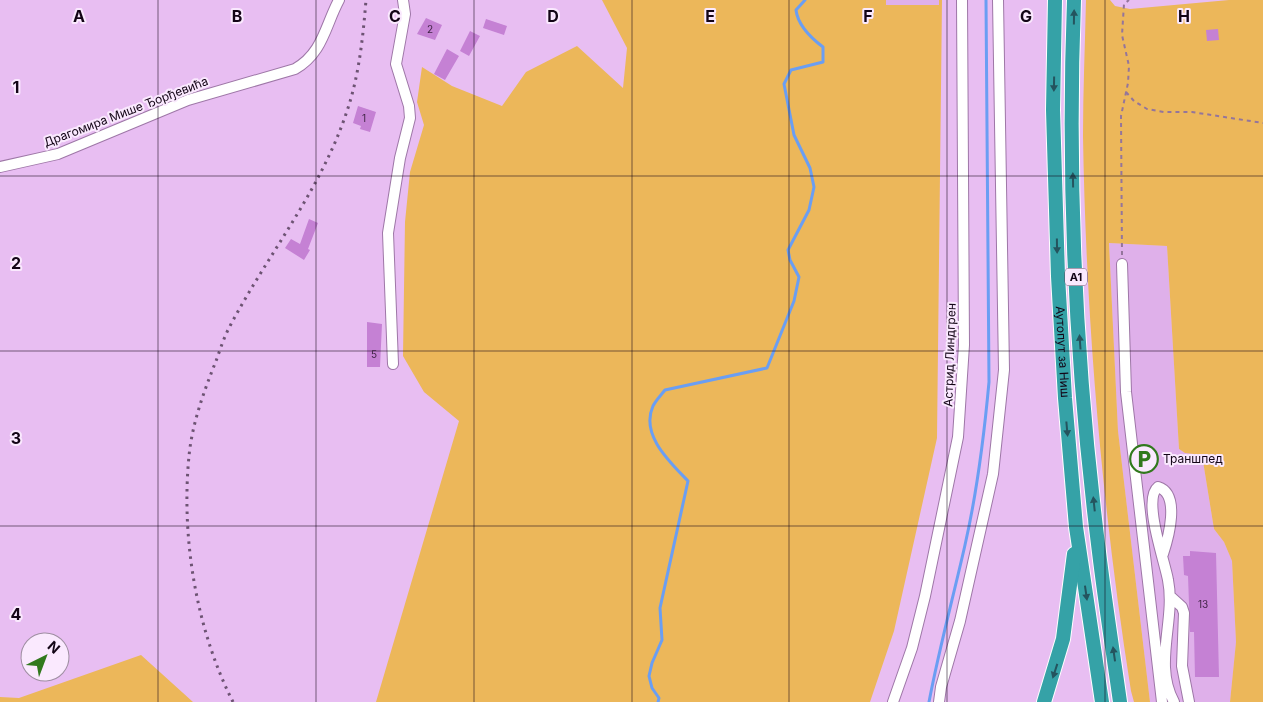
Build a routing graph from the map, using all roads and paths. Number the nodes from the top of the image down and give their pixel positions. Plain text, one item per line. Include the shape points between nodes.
1 (339, 0) edge
2 (402, 0) edge
3 (962, 0) edge
4 (998, 0) edge
5 (1056, 0) edge
6 (1074, 0) edge
7 (1129, 0) edge
8 (1126, 92) junction
9 (1263, 123) edge
10 (0, 167) edge
11 (1122, 264) joint
12 (393, 364) dead end
13 (1076, 527) junction
14 (1163, 554) junction
15 (1170, 597) junction
16 (893, 702) edge
17 (939, 702) edge
18 (1044, 702) edge
19 (1102, 702) edge
20 (1120, 702) edge
21 (1162, 702) edge
22 (1174, 702) edge
23 (1189, 702) edge

1 - 10 street, Драгомира Мише Ђорђевића via 318,50 295,69 183,101 58,154
2 - 12 street via 404,14 396,64 410,118 388,233
3 - 16 street, Астрид Линдгрен via 964,344 959,430 925,596 912,648
4 - 17 street via 1004,370 993,474
5 -> 13 highway, Аутопут за Ниш / A1 via 1054,110 1058,276
20 -> 6 highway, Аутопут за Ниш / A1 via 1099,552 1083,393 1073,228
7 - 8 path via 1124,4 1122,13 1122,35 1129,66
8 - 9 path via 1134,102 1147,109
8 - 11 path via 1121,116
11 - 21 street via 1126,392
13 -> 18 highway via 1064,639
13 -> 19 highway, Аутопут за Ниш / A1
14 - 14 street via 1152,514 1152,498 1158,487 1166,491 1171,516
14 - 15 street
15 - 22 street via 1165,669
15 - 23 street via 1184,613 1182,666

